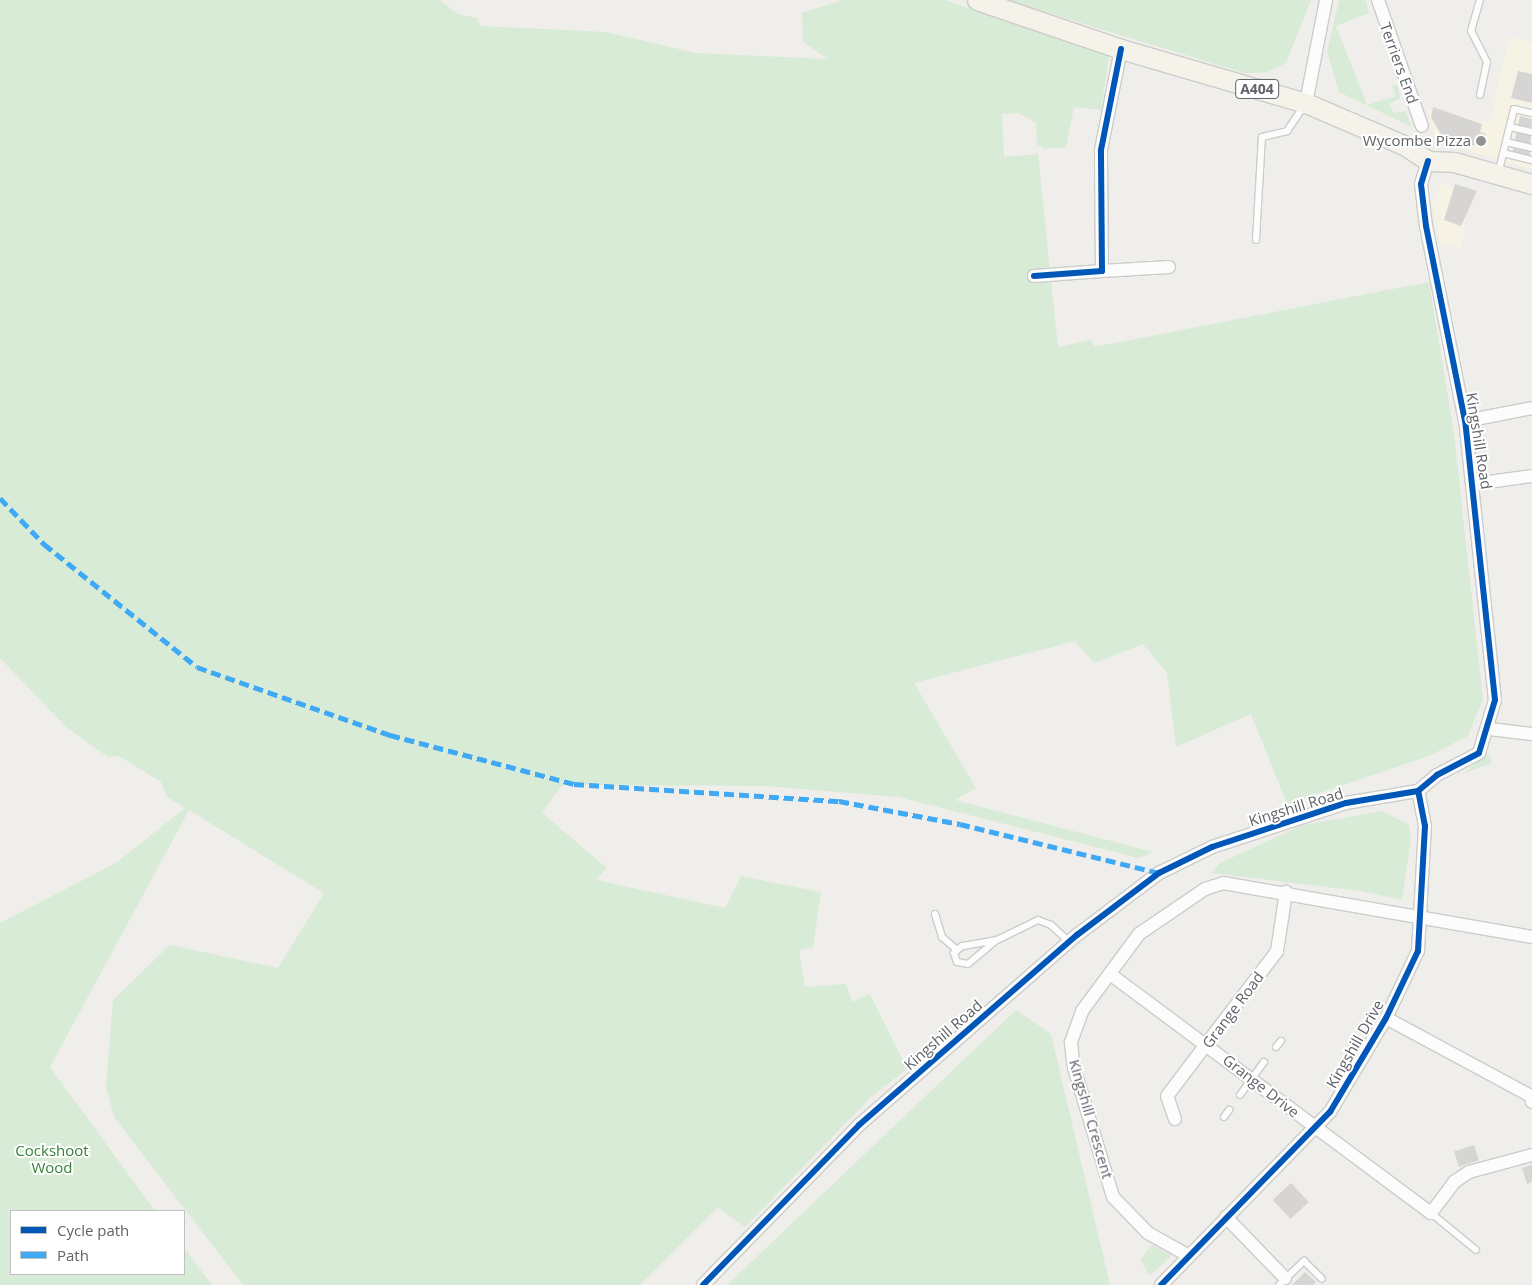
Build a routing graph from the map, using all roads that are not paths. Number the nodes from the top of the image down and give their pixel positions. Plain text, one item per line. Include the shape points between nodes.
1 (977, 0) edge
2 (1326, 0) edge
3 (1378, 0) edge
4 (1480, 0) edge
5 (1121, 49) junction
6 (1480, 95) dead end
7 (1306, 103) junction
8 (1532, 113) edge
9 (1422, 126) dead end
10 (1510, 127) junction
11 (1532, 132) edge
12 (1506, 142) junction
13 (1532, 148) edge
14 (1504, 153) junction
15 (1532, 160) edge
16 (1428, 161) junction
17 (1498, 175) junction
18 (1532, 184) edge
19 (1256, 240) dead end
20 (1169, 267) dead end
21 (1102, 272) junction
22 (1034, 276) dead end
23 (1532, 408) edge
24 (1465, 421) junction
25 (1532, 476) edge
26 (1474, 484) junction
27 (1490, 729) junction
28 (1532, 734) edge
29 (1418, 791) junction
30 (1286, 892) junction
31 (934, 914) dead end
32 (1422, 916) junction
33 (1532, 938) edge
34 (997, 940) junction
35 (1069, 942) junction
36 (956, 949) junction
37 (1110, 974) junction
38 (1386, 1018) junction
39 (1281, 1041) dead end
40 (1207, 1044) junction
41 (1276, 1047) dead end
42 (1264, 1062) dead end
43 (1252, 1079) junction
44 (1240, 1094) dead end
45 (1532, 1102) edge
46 (1229, 1110) dead end
47 (1224, 1117) dead end
48 (1175, 1119) dead end
49 (1315, 1128) junction
50 (1532, 1155) edge
51 (1431, 1213) junction
52 (1226, 1217) junction
53 (1476, 1250) dead end
54 (1189, 1256) junction
55 (1322, 1279) dead end
56 (1282, 1281) edge
57 (703, 1285) edge
58 (1161, 1285) edge

1 - 5 main road, A404
2 - 7 street
3 - 9 street, Terriers End
4 - 6 lane via 1471,31 1487,62
5 - 7 main road, A404
5 - 21 street via 1103,135
7 - 16 main road, A404 via 1406,146
7 - 19 lane via 1287,131 1262,137
8 - 10 lane via 1514,108
10 - 11 lane
10 - 12 lane
12 - 13 lane
12 - 14 lane
14 - 15 lane
14 - 17 lane
16 - 17 main road via 1454,162
16 - 24 street, Kingshill Road via 1422,184 1426,226
17 - 18 main road
20 - 21 street
21 - 22 street
23 - 24 street
24 - 26 street, Kingshill Road
25 - 26 street
26 - 27 street, Kingshill Road via 1495,700
27 - 28 street
27 - 29 street, Kingshill Road via 1479,753 1438,774
29 - 32 street, Kingshill Drive via 1426,826
29 - 35 street, Kingshill Road via 1346,803 1212,847 1159,873
30 - 32 street, Kingshill Crescent
30 - 37 street, Kingshill Crescent via 1223,883 1205,888 1139,934
30 - 40 street, Grange Road via 1277,951
31 - 36 lane via 942,937
32 - 33 street, Kingshill Crescent
32 - 38 street, Kingshill Drive via 1418,951
34 - 35 lane via 1038,920 1052,925
34 - 36 lane
34 - 36 lane via 968,964 957,962
35 - 57 street, Kingshill Road via 859,1125
37 - 40 street, Grange Drive
37 - 54 street, Kingshill Crescent via 1082,1011 1071,1042 1074,1068 1113,1197 1148,1233
38 - 45 street via 1531,1096
38 - 49 street, Kingshill Drive via 1330,1112
39 - 41 lane
40 - 43 street, Grange Drive
40 - 48 street, Grange Road via 1167,1096
42 - 43 lane
43 - 44 lane
43 - 49 street, Grange Drive
46 - 47 lane
49 - 51 street, Grange Drive
49 - 52 street, Kingshill Drive
50 - 51 street via 1470,1172 1454,1182
51 - 53 lane
52 - 54 street, Kingshill Drive
52 - 56 street
54 - 58 street, Kingshill Drive
55 - 56 lane via 1304,1261

